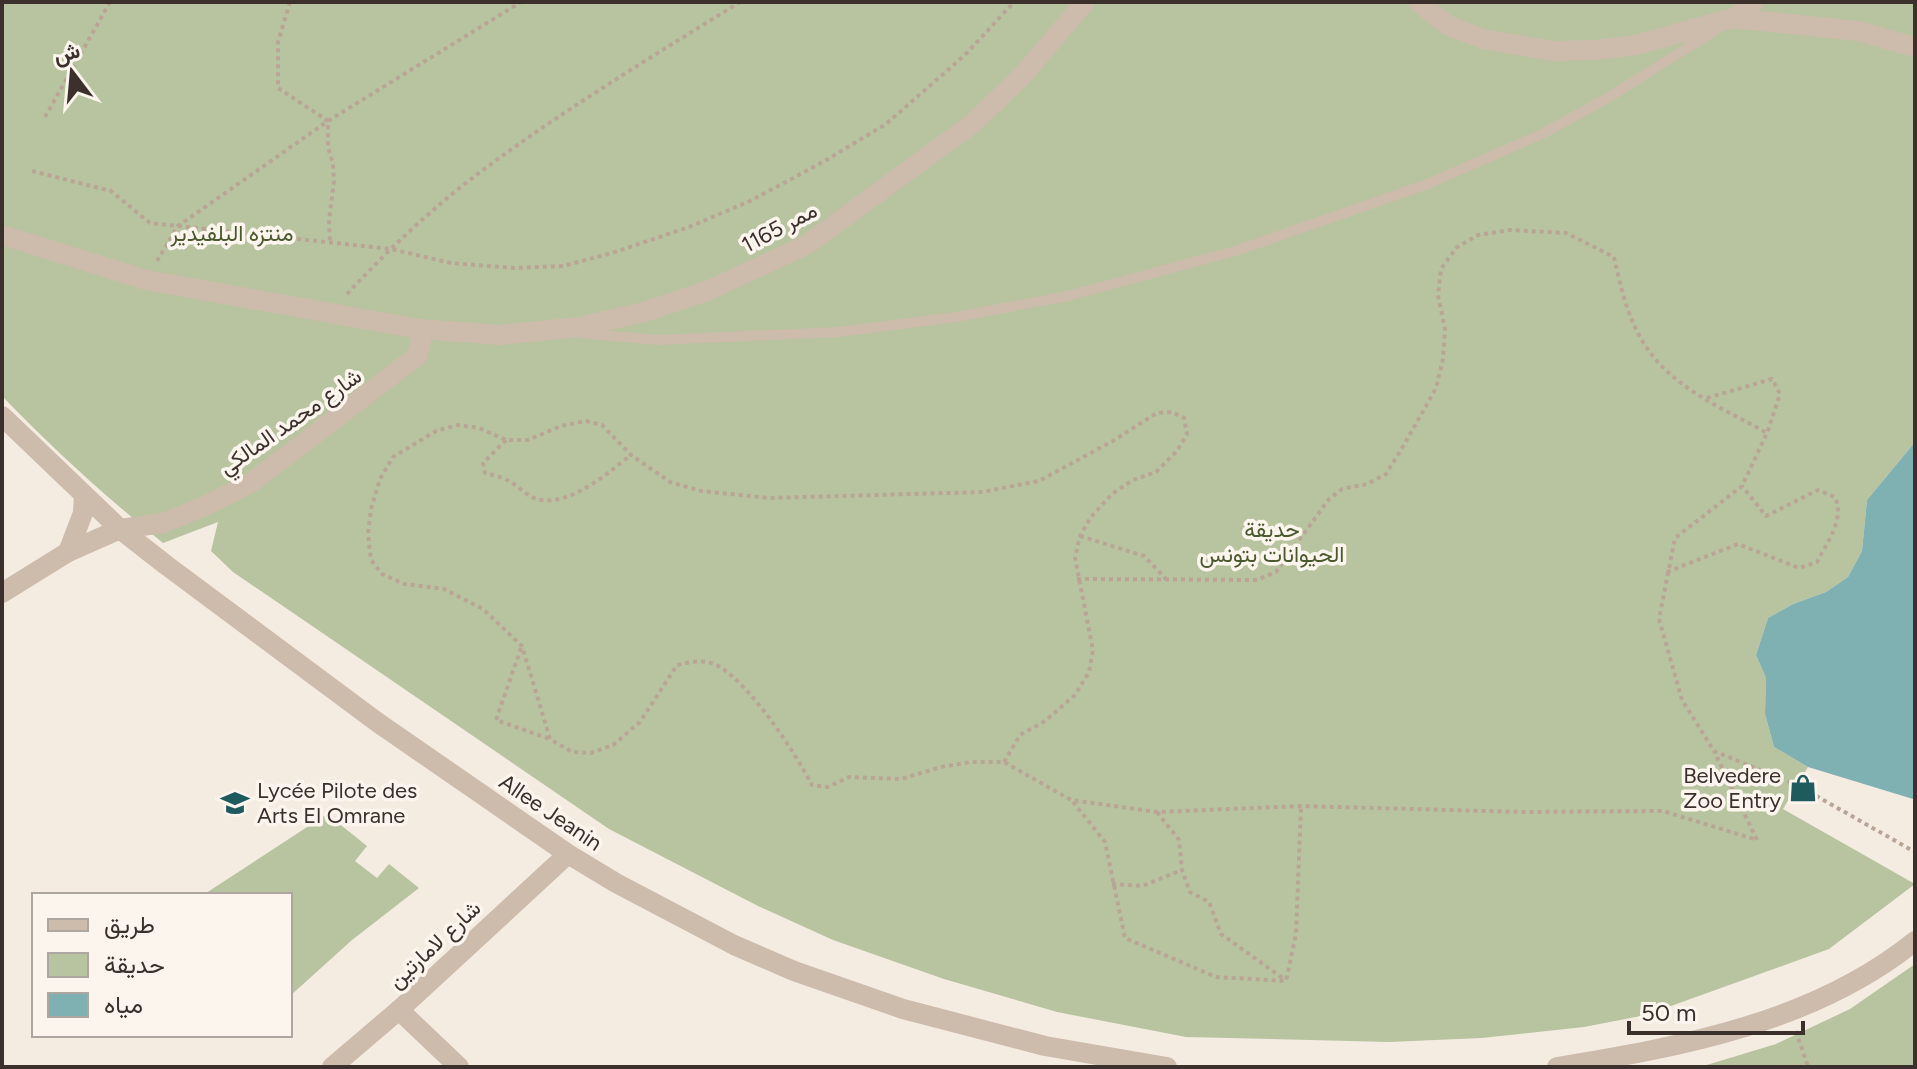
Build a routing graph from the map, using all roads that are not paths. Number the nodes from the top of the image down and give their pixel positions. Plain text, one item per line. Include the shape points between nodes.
1 (1085, 2) edge
2 (1418, 2) edge
3 (1754, 2) edge
4 (1733, 18) junction
5 (1915, 47) edge
6 (2, 235) edge
7 (419, 329) junction
8 (544, 330) junction
9 (2, 416) edge
10 (84, 495) junction
11 (120, 529) junction
12 (68, 552) junction
13 (2, 593) edge
14 (568, 854) junction
15 (1915, 941) edge
16 (399, 1010) junction
17 (332, 1067) edge
18 (459, 1067) edge
19 (1167, 1067) edge
20 (1557, 1067) edge

1 - 8 street, ممر 1165 via 1022,76 973,123 808,244 707,291 644,312
2 - 4 street via 1447,25 1483,39 1553,51 1636,45
3 - 4 street
4 - 5 street via 1858,31
4 - 8 lane via 1542,134 1425,185 1235,251 1068,296 839,332 658,340
6 - 7 street, ممر 1165 via 146,280
7 - 8 street, ممر 1165 via 499,335
7 - 11 street, شارع محمد المالكي via 417,356 252,482 163,523
9 - 10 street, Allee Jeanin
10 - 11 street, Allee Jeanin
10 - 12 street
11 - 12 street, شارع محمد المالكي
11 - 14 street, Allee Jeanin via 377,722
12 - 13 street, شارع محمد المالكي
14 - 16 street, شارع لامارتين
14 - 19 street, Allee Jeanin via 734,945 850,991 1045,1046
15 - 20 street via 1846,988 1790,1013 1648,1052
16 - 17 street, شارع لامارتين
16 - 18 street

